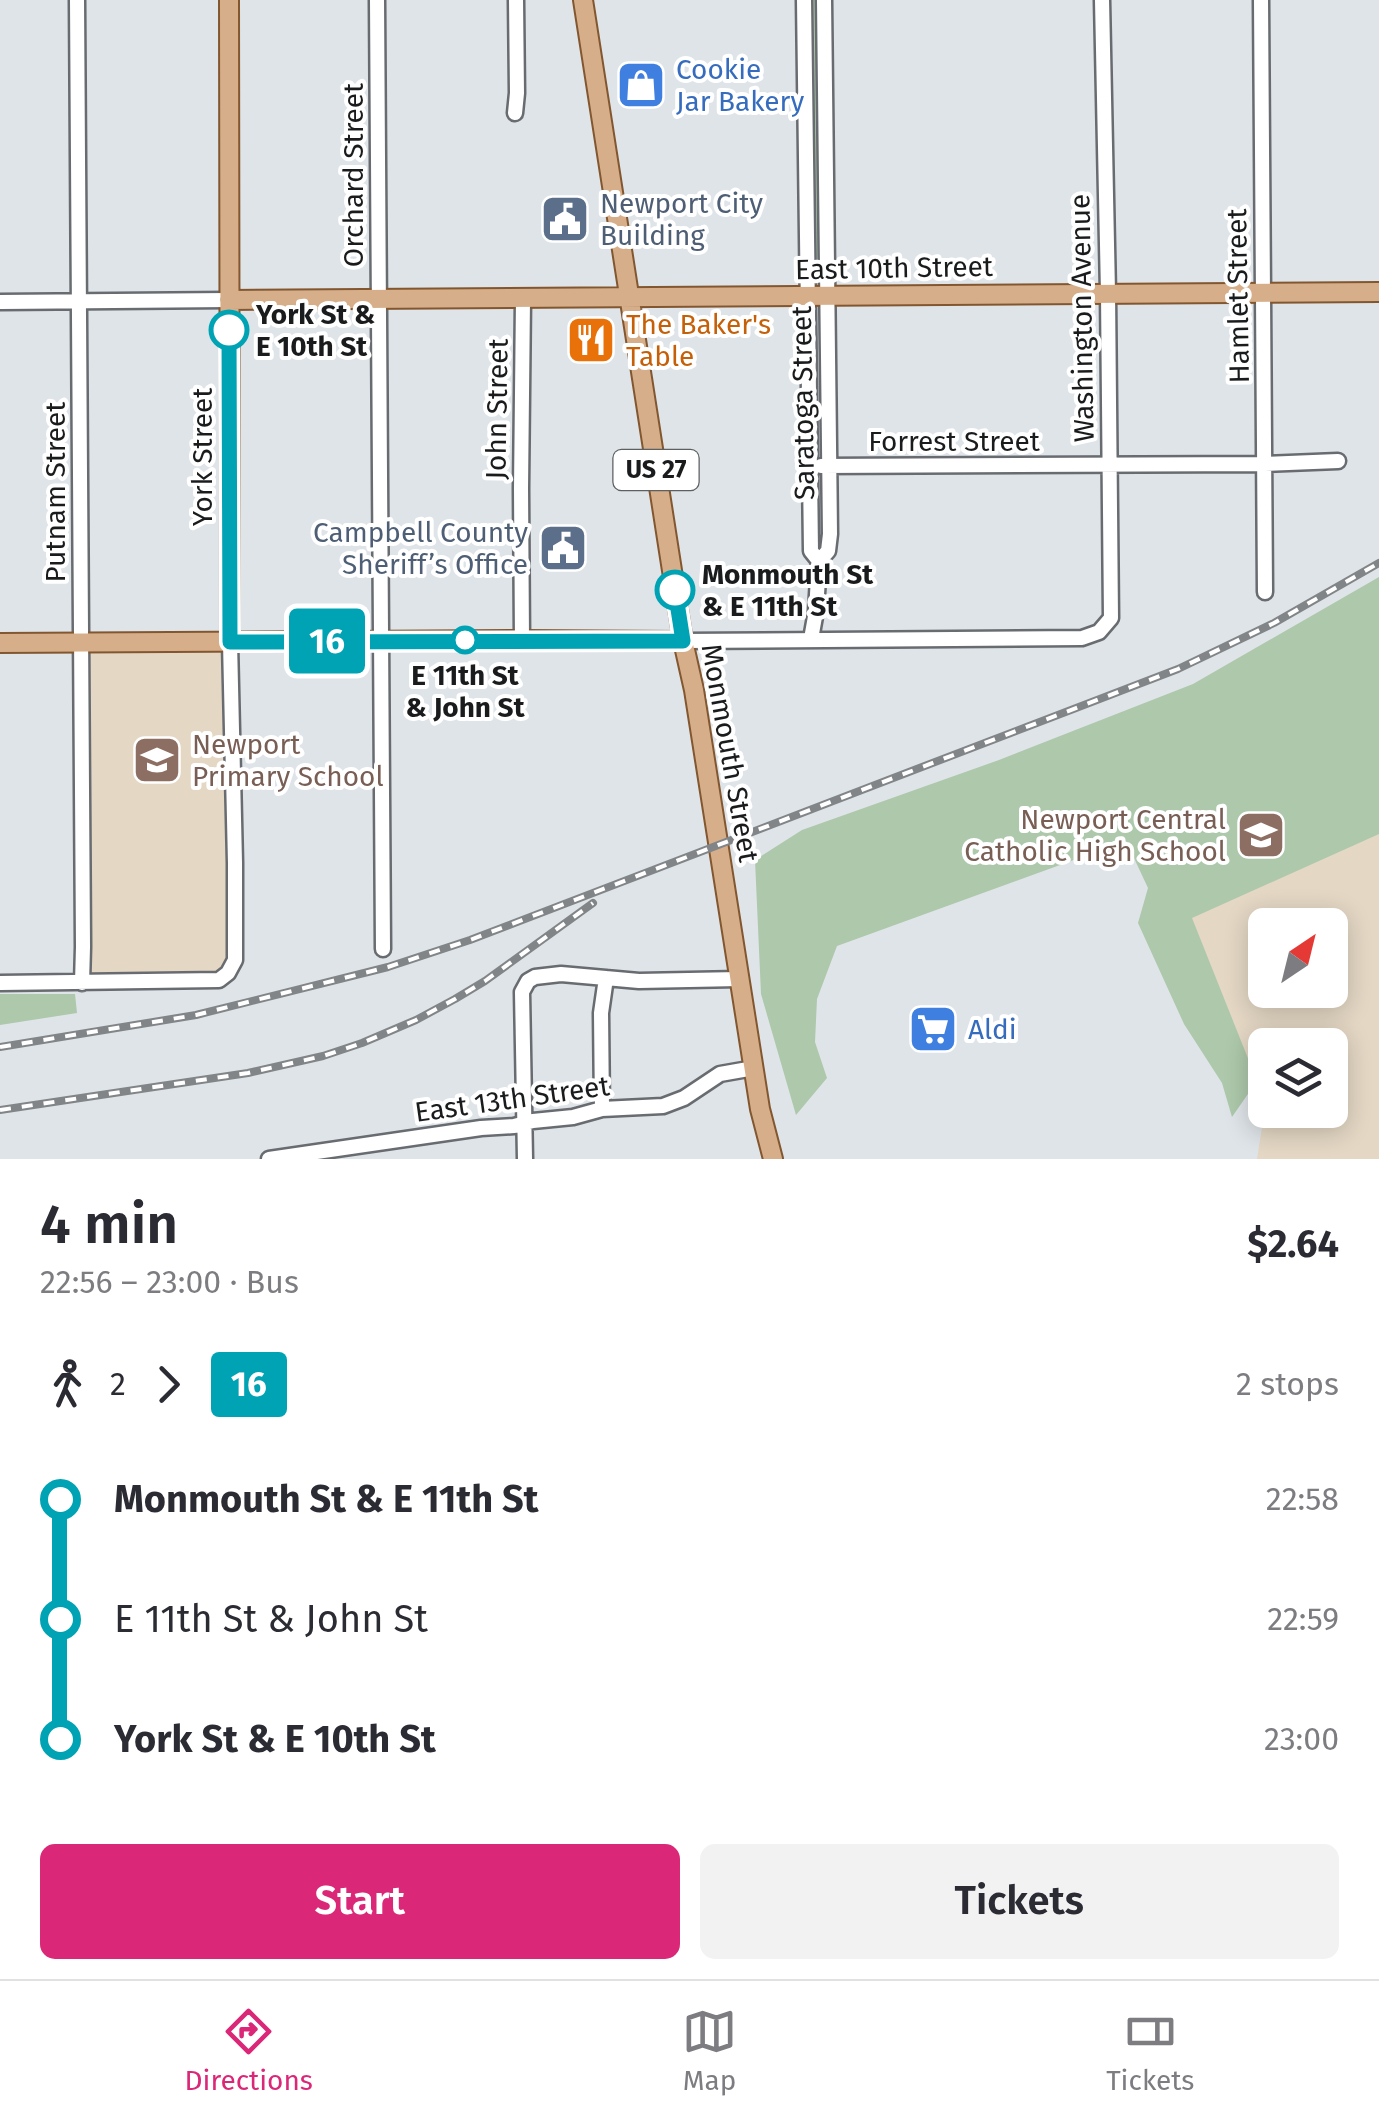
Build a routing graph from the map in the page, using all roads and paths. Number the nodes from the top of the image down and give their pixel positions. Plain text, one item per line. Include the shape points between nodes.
1 (77, 0) edge
2 (228, 0) edge
3 (377, 0) edge
4 (516, 0) edge
5 (584, 0) edge
6 (804, 0) edge
7 (824, 0) edge
8 (1102, 0) edge
9 (1261, 0) edge
10 (515, 113) dead end
11 (1108, 292) junction
12 (1379, 292) edge
13 (1263, 293) junction
14 (807, 297) junction
15 (827, 297) junction
16 (628, 298) junction
17 (379, 299) junction
18 (523, 299) junction
19 (229, 300) junction
20 (79, 301) junction
21 (0, 302) edge
22 (1338, 461) dead end
23 (1265, 464) junction
24 (1109, 465) junction
25 (810, 466) junction
26 (830, 467) junction
27 (819, 561) junction
28 (1265, 592) dead end
29 (811, 639) junction
30 (383, 640) junction
31 (522, 640) junction
32 (683, 641) junction
33 (230, 642) junction
34 (80, 643) junction
35 (0, 644) edge
36 (384, 949) dead end
37 (606, 978) junction
38 (739, 979) junction
39 (0, 983) edge
40 (82, 983) junction
41 (754, 1068) junction
42 (602, 1109) junction
43 (524, 1124) junction
44 (269, 1159) edge
45 (525, 1159) edge
46 (773, 1159) edge

1 - 20 street, Putnam Street
2 - 19 main road, York Street
3 - 17 street, Orchard Street
4 - 10 street
5 - 16 main road, Monmouth Street / US 27
6 - 14 street, Saratoga Street
7 - 15 street, Saratoga Street
8 - 11 street, Washington Avenue
9 - 13 street, Hamlet Street
11 - 13 main road, East 10th Street
11 - 15 main road, East 10th Street
11 - 24 street, Washington Avenue
12 - 13 main road, East 10th Street
13 - 23 street, Hamlet Street
14 - 15 main road, East 10th Street
14 - 16 main road, East 10th Street
14 - 25 street, Saratoga Street
15 - 26 street, Saratoga Street
16 - 18 main road, East 10th Street
16 - 32 main road, Monmouth Street / US 27
17 - 18 main road, East 10th Street
17 - 19 main road, East 10th Street
17 - 30 street, Orchard Street
18 - 31 street, John Street
19 - 20 street
19 - 33 main road, York Street
20 - 21 street
20 - 34 street, Putnam Street
22 - 23 street, Forrest Street
23 - 24 street, Forrest Street
23 - 28 street, Hamlet Street
24 - 26 street, Forrest Street
24 - 29 street, Washington Avenue via 1110,618 1099,632 1082,638
25 - 26 street, Forrest Street
25 - 27 street, Saratoga Street via 811,551
26 - 27 street, Saratoga Street via 828,551
27 - 29 street, Saratoga Street
29 - 32 street
30 - 31 main road
30 - 33 main road
30 - 36 street, Orchard Street
31 - 32 main road
32 - 38 main road, Monmouth Street / US 27
33 - 34 main road
33 - 40 street, York Street via 235,960 219,980
34 - 35 main road
34 - 40 street, Putnam Street
37 - 38 street
37 - 42 street
37 - 43 street via 536,977 522,992
38 - 41 main road, Monmouth Street / US 27
39 - 40 street
41 - 42 street, East 13th Street via 720,1074 664,1106
41 - 46 main road, Monmouth Street / US 27
42 - 43 street, East 13th Street
43 - 44 street, East 13th Street
43 - 45 street

